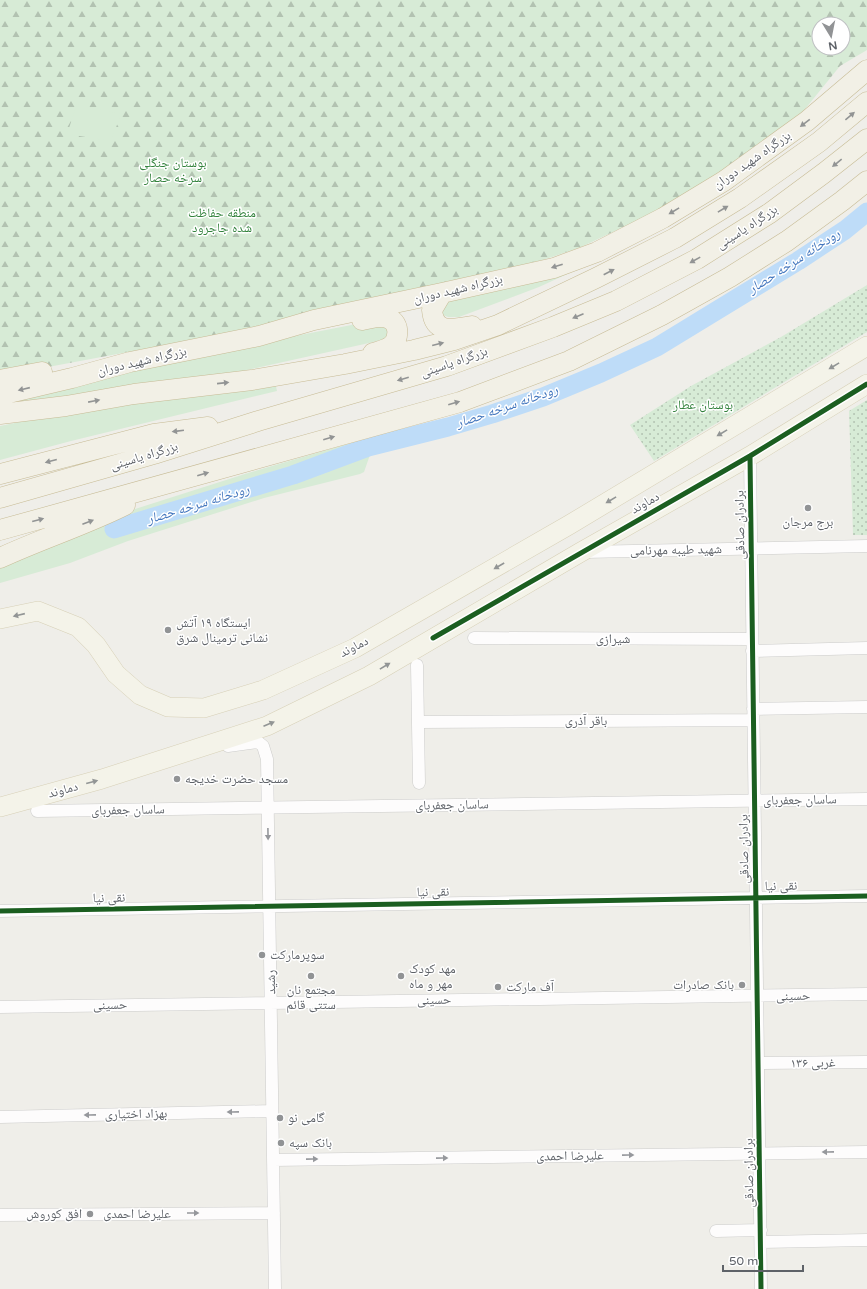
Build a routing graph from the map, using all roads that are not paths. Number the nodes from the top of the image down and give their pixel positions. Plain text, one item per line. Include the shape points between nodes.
1 (867, 70) edge
2 (867, 102) edge
3 (867, 138) edge
4 (867, 181) edge
5 (442, 293) junction
6 (507, 321) junction
7 (259, 336) junction
8 (865, 352) edge
9 (130, 362) junction
10 (345, 364) junction
11 (0, 380) edge
12 (867, 384) edge
13 (0, 395) edge
14 (66, 406) junction
15 (0, 414) edge
16 (258, 421) junction
17 (0, 423) edge
18 (750, 456) junction
19 (0, 474) edge
20 (173, 482) junction
21 (0, 498) edge
22 (0, 530) edge
23 (867, 546) edge
24 (751, 548) junction
25 (582, 552) junction
26 (0, 558) edge
27 (0, 619) edge
28 (474, 638) dead end
29 (752, 645) junction
30 (867, 648) edge
31 (417, 665) dead end
32 (867, 707) edge
33 (753, 714) junction
34 (418, 722) junction
35 (196, 749) junction
36 (419, 783) dead end
37 (867, 799) edge
38 (754, 800) junction
39 (0, 807) edge
40 (268, 808) junction
41 (37, 811) dead end
42 (867, 896) edge
43 (756, 898) junction
44 (269, 906) junction
45 (0, 910) edge
46 (867, 994) edge
47 (757, 996) junction
48 (271, 1002) junction
49 (0, 1007) edge
50 (867, 1062) edge
51 (758, 1063) junction
52 (272, 1111) junction
53 (0, 1117) edge
54 (867, 1152) edge
55 (760, 1154) junction
56 (273, 1160) junction
57 (274, 1213) junction
58 (0, 1215) edge
59 (761, 1230) junction
60 (716, 1231) dead end
61 (867, 1240) edge
62 (761, 1242) junction
63 (275, 1289) edge
64 (761, 1289) edge

1 -> 5 highway, بزرگراه شهید دوران via 807,122 724,181 663,218 597,252 554,268
6 -> 2 highway, بزرگراه شهید دوران via 675,238 740,198 819,142
3 -> 16 highway, بزرگراه یاسینی via 824,174 770,213 697,259 616,300 553,327 447,366
20 -> 4 highway via 460,402 569,361 662,315 730,277 787,241
5 - 6 highway via 432,310 434,321 442,328 453,329
5 - 7 highway, بزرگراه شهید دوران via 314,320
10 -> 6 highway, بزرگراه شهید دوران via 454,340
7 - 9 highway, بزرگراه شهید دوران
7 - 10 highway via 378,317 388,318 394,323 398,332 392,346
8 -> 27 main road, دماوند via 355,648 263,690 204,708 168,707 140,695 116,674 96,645 78,628 38,611
9 - 11 highway via 72,367
9 -> 13 highway, بزرگراه شهید دوران
14 -> 10 highway, بزرگراه شهید دوران
12 - 18 main road, دماوند
14 - 15 highway, بزرگراه شهید دوران
14 - 17 highway
16 -> 19 highway via 154,434
16 - 21 highway, بزرگراه یاسینی
18 - 24 street, برادران صادقی
18 - 25 main road, دماوند
22 -> 20 highway
26 -> 20 highway via 105,515
23 - 24 street, شهید طیبه مهرنامی
24 - 25 street, شهید طیبه مهرنامی
24 - 29 street, برادران صادقی
35 -> 25 main road, دماوند via 267,726 369,676
28 - 29 street, شیرازی
29 - 30 street, شیرازی
29 - 33 street, برادران صادقی
31 - 34 street
32 - 33 street, باقر آذری
33 - 34 street, باقر آذری
33 - 38 street, برادران صادقی
34 - 36 street
39 -> 35 main road, دماوند via 102,779
35 - 40 street, رشید via 258,742 264,746 267,759
37 - 38 street, ساسان جعفربای
38 - 40 street, ساسان جعفربای
38 - 43 street, برادران صادقی
40 - 41 street, ساسان جعفربای
40 -> 44 street, رشید
42 - 43 street, نقی نیا
43 - 44 street, نقی نیا
43 - 47 street, برادران صادقی
44 - 45 street, نقی نیا
44 - 48 street, رشید
46 - 47 street, حسینی
47 - 48 street, حسینی
47 - 51 street, برادران صادقی
48 - 49 street, حسینی
48 - 52 street, رشید
50 - 51 street, ۱۳۶ غربی
51 - 55 street, برادران صادقی
52 -> 53 street, بهزاد اختیاری
52 - 56 street, رشید
54 -> 55 street, علیرضا احمدی
56 -> 55 street, علیرضا احمدی
55 - 59 street, برادران صادقی
56 - 57 street, رشید
58 -> 57 street, علیرضا احمدی
57 - 63 street, رشید
59 - 60 street
59 - 62 street, برادران صادقی
61 - 62 street
62 - 64 street, برادران صادقی

